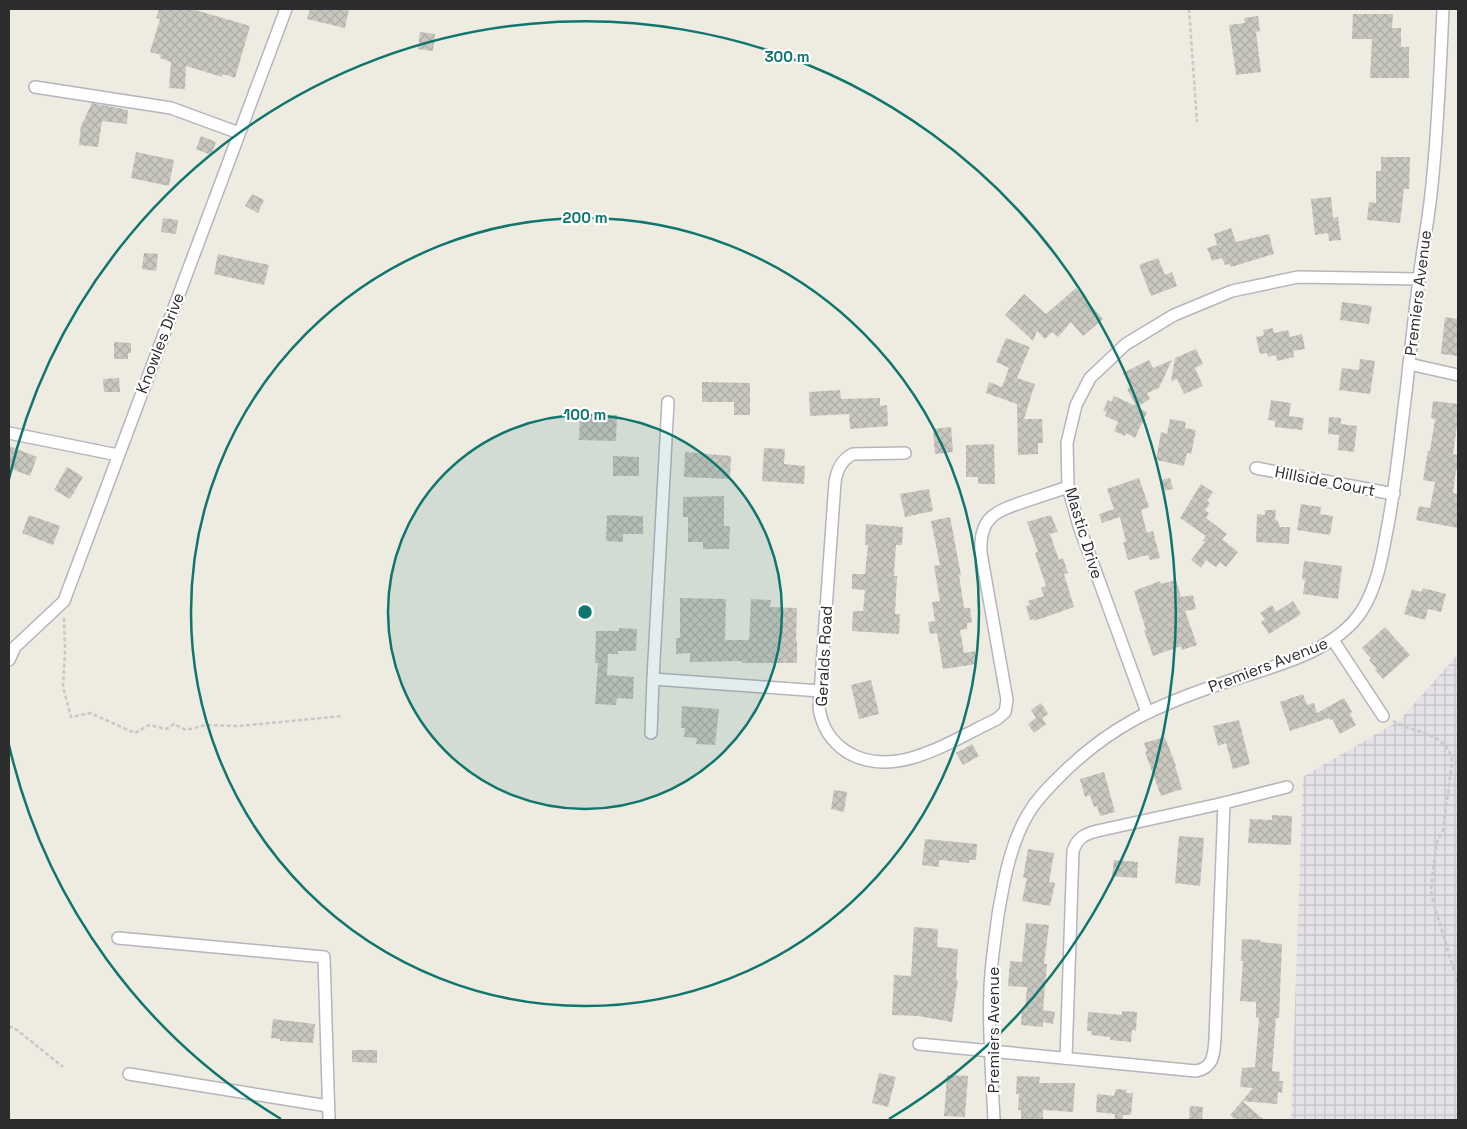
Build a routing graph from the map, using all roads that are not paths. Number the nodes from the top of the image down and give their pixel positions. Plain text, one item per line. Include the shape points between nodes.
1 (286, 9) edge
2 (1443, 9) edge
3 (35, 87) dead end
4 (239, 133) junction
5 (1419, 279) junction
6 (1409, 364) junction
7 (1458, 375) edge
8 (668, 402) dead end
9 (9, 433) edge
10 (905, 453) dead end
11 (118, 455) junction
12 (1256, 468) dead end
13 (1068, 487) junction
14 (1394, 494) junction
15 (1333, 640) junction
16 (12, 645) edge
17 (9, 660) edge
18 (653, 679) junction
19 (820, 691) junction
20 (1147, 712) junction
21 (1383, 716) road end
22 (651, 733) dead end
23 (1287, 787) dead end
24 (1224, 803) junction
25 (118, 938) dead end
26 (919, 1044) dead end
27 (990, 1051) junction
28 (1066, 1058) junction
29 (129, 1074) dead end
30 (328, 1106) junction
31 (329, 1120) edge
32 (994, 1120) edge

1 - 4 street, Knowles Drive
2 - 5 street, Premiers Avenue via 1432,176
3 - 4 street via 172,108
4 - 11 street, Knowles Drive
5 - 6 street, Premiers Avenue
5 - 13 street, Mastic Drive via 1298,278 1232,292 1166,320 1126,344 1090,378 1076,405 1067,443
6 - 7 street
6 - 14 street, Premiers Avenue
8 - 18 street
9 - 11 street
10 - 19 street, Geralds Road via 852,454 846,457 837,472
11 - 16 street, Knowles Drive via 64,601
12 - 14 street, Hillside Court
13 - 19 street, Geralds Road via 1000,510 990,517 982,530 981,553 1007,700 1002,715 926,753 903,760 868,761 839,747 831,739 821,720
13 - 20 street, Mastic Drive via 1079,526
14 - 15 street, Premiers Avenue via 1381,565 1369,598 1359,615
15 - 20 street, Premiers Avenue via 1313,651
15 - 21 street
16 - 17 street, Knowles Drive
18 - 19 street
18 - 22 street
20 - 27 street, Premiers Avenue via 1122,725 1069,767 1039,797 1013,844 1002,888 994,946 990,984
23 - 24 street
24 - 28 street via 1097,831 1076,844 1073,851
24 - 28 street via 1212,1060 1203,1070 1196,1071
25 - 30 street via 324,957
26 - 27 street
27 - 28 street
27 - 32 street, Premiers Avenue
29 - 30 street
30 - 31 street

